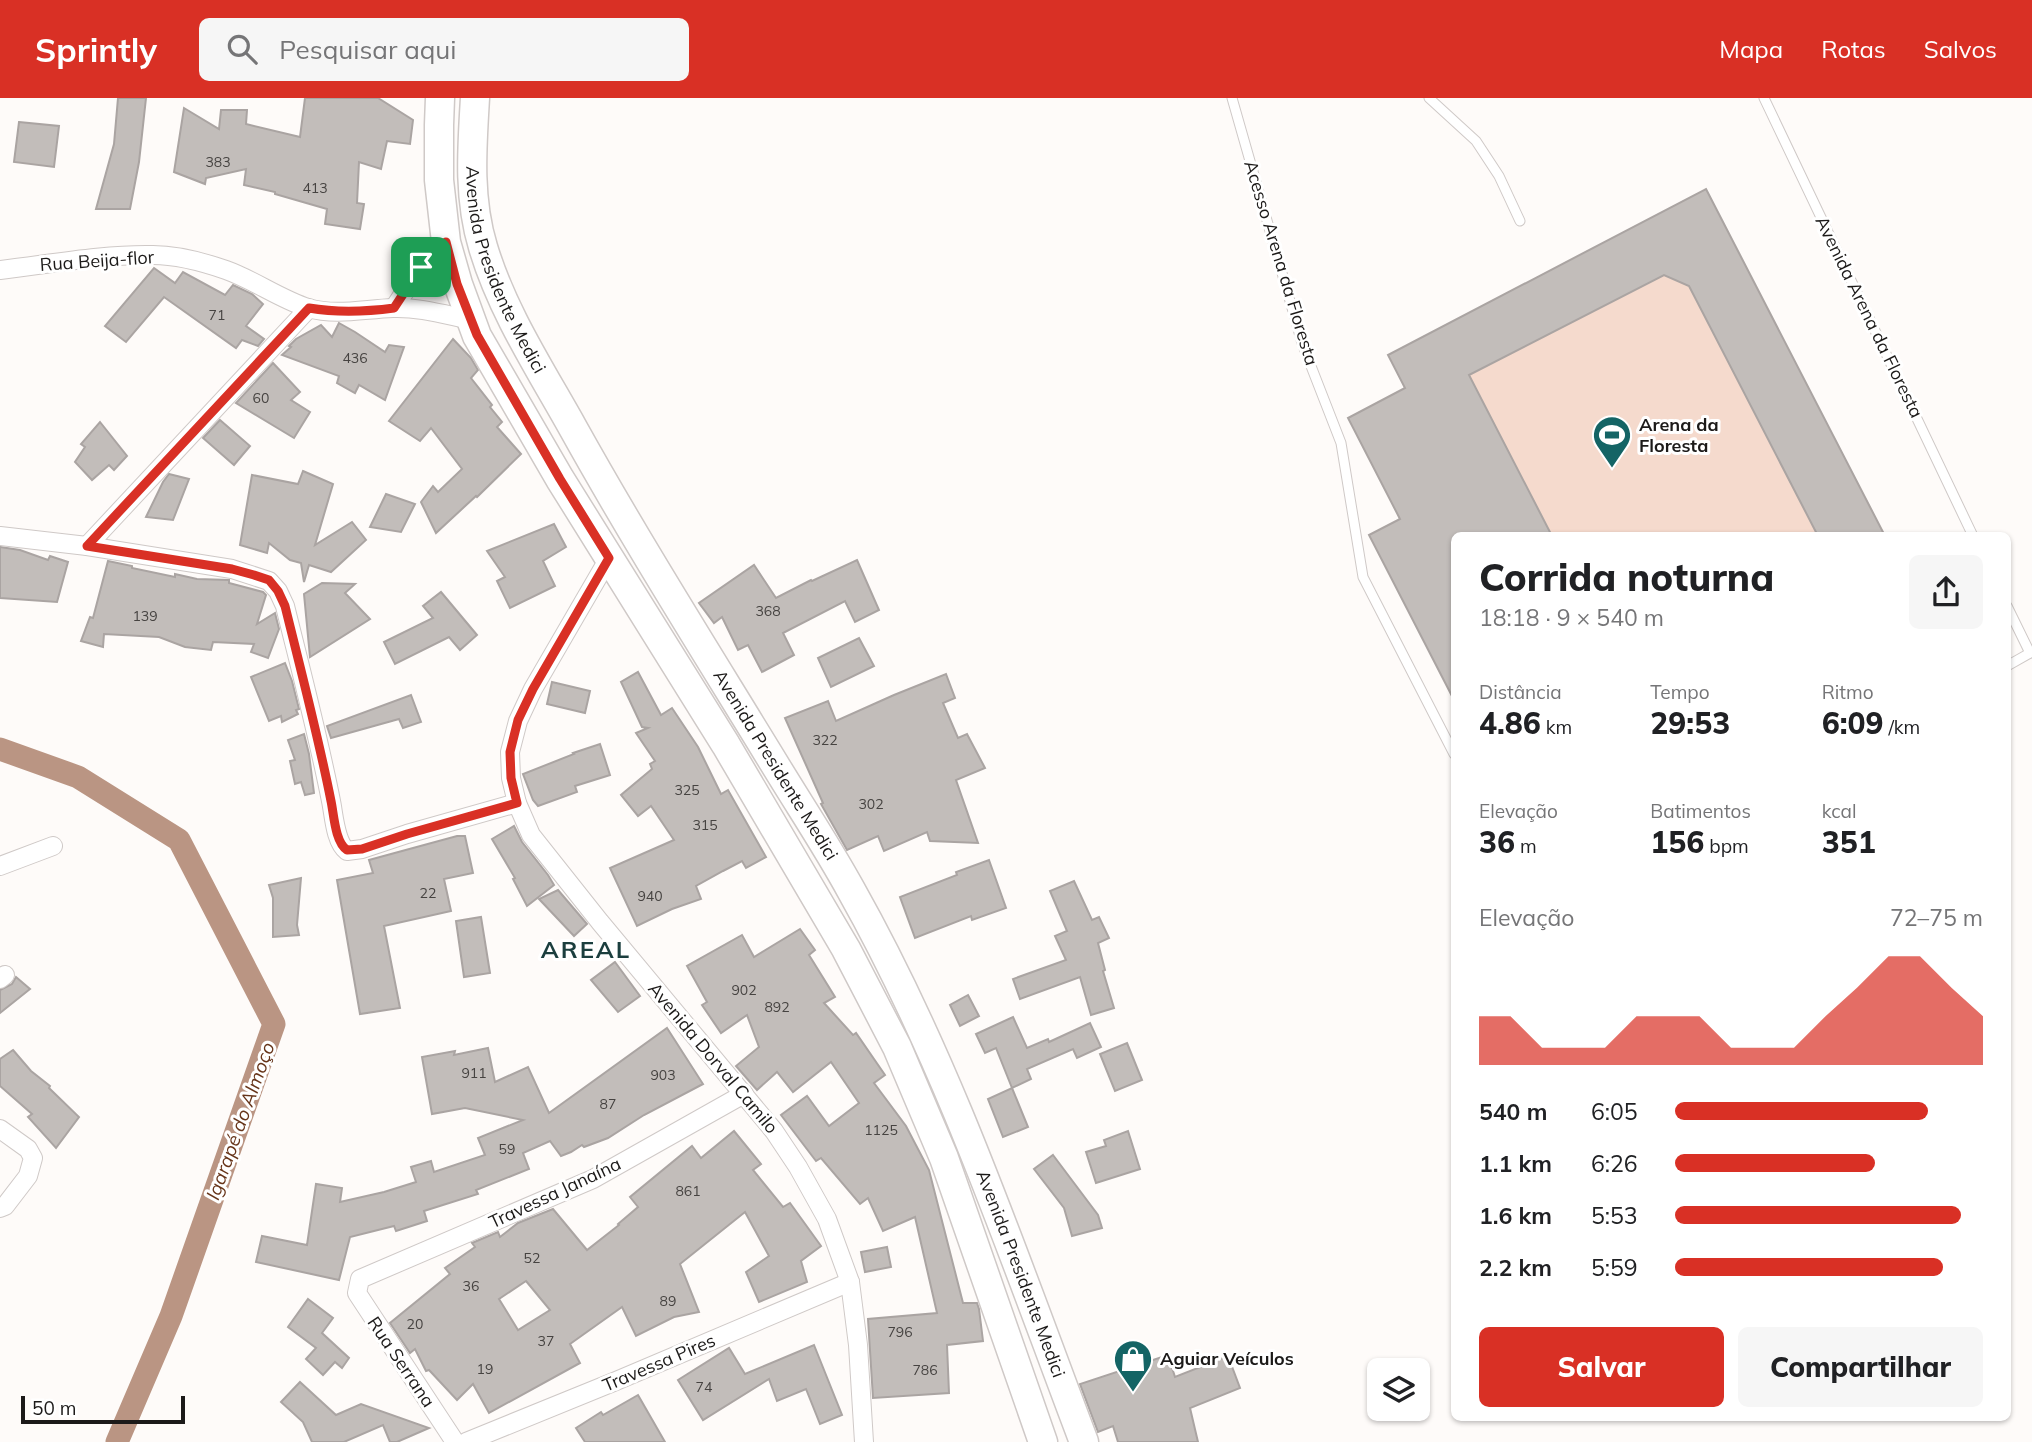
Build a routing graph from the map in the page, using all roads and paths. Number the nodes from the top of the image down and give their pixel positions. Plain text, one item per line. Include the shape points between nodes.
1 (440, 98) edge
2 (475, 98) edge
3 (1232, 98) edge
4 (1429, 98) edge
5 (1764, 98) edge
6 (1520, 221) dead end
7 (446, 242) junction
8 (0, 270) edge
9 (309, 308) junction
10 (394, 308) junction
11 (471, 320) junction
12 (1971, 532) edge
13 (0, 536) edge
14 (87, 546) junction
15 (609, 558) junction
16 (2011, 614) edge
17 (2031, 652) edge
18 (2011, 664) edge
19 (1451, 749) edge
20 (517, 803) junction
21 (53, 846) dead end
22 (0, 866) edge
23 (744, 1094) junction
24 (0, 1129) edge
25 (0, 1208) edge
26 (360, 1279) joint
27 (850, 1282) junction
28 (455, 1442) edge
29 (466, 1442) edge
30 (864, 1442) edge
31 (1044, 1442) edge
32 (1084, 1442) edge

1 - 7 main road, Avenida Presidente Medici via 439,180
2 - 32 main road, Avenida Presidente Medici via 472,188 494,281 603,481 851,889 917,1017 975,1155
3 - 19 lane, Acesso Arena da Floresta via 1302,343 1341,443 1363,577
4 - 6 lane via 1476,141
5 - 12 lane, Avenida Arena da Floresta
7 - 10 street via 421,267
7 - 11 main road, Avenida Presidente Medici
8 - 9 street, Rua Beija-flor via 155,255 228,271
9 - 10 street, Rua Beija-flor via 360,312
9 - 14 street
10 - 11 street, Rua Beija-flor
11 - 15 main road, Avenida Presidente Medici
13 - 14 street
14 - 20 street via 232,569 269,580 285,606 336,828 347,850
15 - 20 street, Avenida Dorval Camilo via 518,720 510,752
15 - 31 main road, Avenida Presidente Medici via 726,745 832,925 897,1047 944,1158
16 - 17 lane
17 - 18 lane
20 - 23 street, Avenida Dorval Camilo via 531,835
21 - 22 street
23 - 26 street, Travessa Janaína via 593,1179
23 - 27 street, Avenida Dorval Camilo via 798,1167 827,1219
24 - 25 street via 33,1158 28,1176
26 - 28 street, Rua Serrana via 357,1293
27 - 29 street, Travessa Pires
27 - 30 street, Avenida Dorval Camilo

